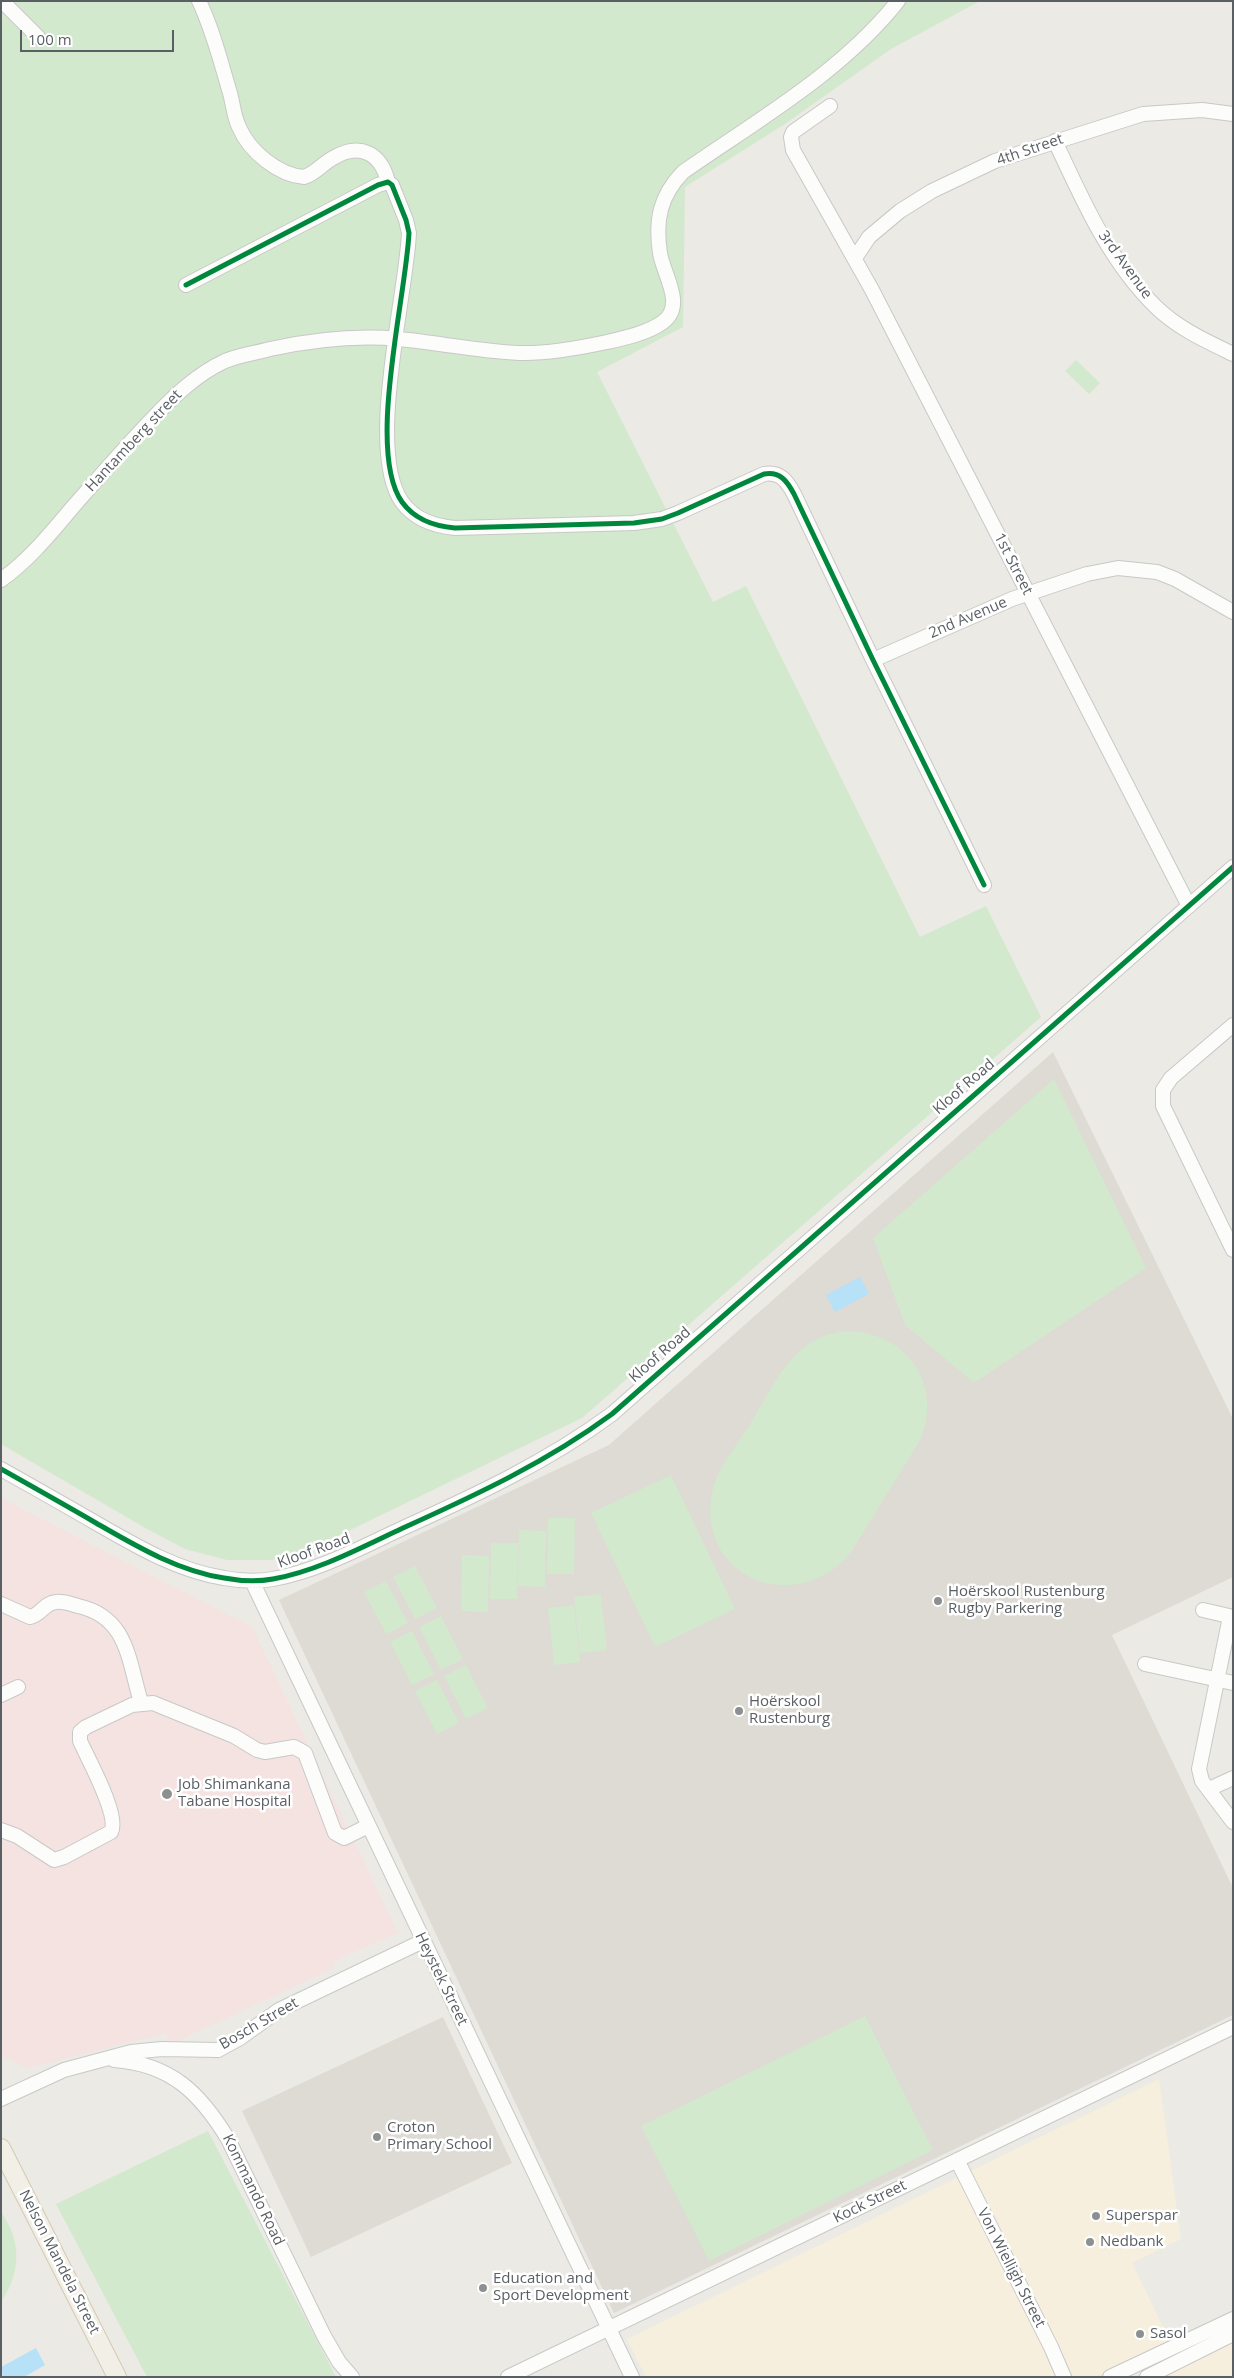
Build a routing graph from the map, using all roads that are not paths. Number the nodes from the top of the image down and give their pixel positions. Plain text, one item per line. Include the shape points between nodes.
1 (2, 1) edge
2 (199, 1) edge
3 (898, 1) edge
4 (38, 37) dead end
5 (830, 106) dead end
6 (1233, 114) edge
7 (1055, 141) junction
8 (388, 182) junction
9 (855, 258) junction
10 (186, 284) dead end
11 (396, 339) junction
12 (1233, 354) edge
13 (1, 580) edge
14 (1028, 593) junction
15 (1233, 612) edge
16 (873, 660) junction
17 (1233, 867) edge
18 (984, 885) dead end
19 (1189, 906) junction
20 (1233, 1025) edge
21 (1233, 1250) edge
22 (1, 1468) edge
23 (252, 1581) junction
24 (1, 1604) edge
25 (1202, 1610) dead end
26 (1232, 1617) edge
27 (1144, 1664) dead end
28 (1217, 1680) junction
29 (1233, 1684) edge
30 (18, 1687) dead end
31 (1, 1695) edge
32 (141, 1702) junction
33 (1233, 1778) edge
34 (1209, 1789) junction
35 (1233, 1822) edge
36 (368, 1826) junction
37 (1, 1830) edge
38 (423, 1941) junction
39 (1233, 2027) edge
40 (105, 2059) junction
41 (1, 2099) edge
42 (1, 2148) edge
43 (957, 2160) junction
44 (1233, 2318) edge
45 (610, 2327) junction
46 (1233, 2334) edge
47 (117, 2377) edge
48 (352, 2377) edge
49 (508, 2377) edge
50 (632, 2377) edge
51 (1064, 2377) edge
52 (1110, 2377) edge
53 (1147, 2377) edge

1 - 4 street
2 - 8 street via 211,30 238,126 257,152 291,175 304,177 335,157 354,151 368,152 380,161
3 - 11 street, Hantamberg street via 866,37 837,62 674,181 662,202 659,223 660,252 673,306 670,315 652,328 588,346 520,353
5 - 9 street, 1st Street via 793,132 793,150
6 - 7 street, 4th Street via 1177,110 1143,114
7 - 9 street, 4th Street via 995,161 932,191 900,211 869,237
7 - 12 street, 3rd Avenue via 1084,205 1122,266 1144,293 1180,326
8 - 10 street
8 - 11 street via 392,185 409,233
9 - 14 street, 1st Street
11 - 13 street, Hantamberg street via 343,339 290,345 227,360 211,369 188,384 127,444 32,555
11 - 16 street via 386,431 396,489 413,514 439,526 455,528 634,523 678,513 764,474 778,475 789,484
14 - 15 street, 2nd Avenue via 1102,571 1118,568 1140,570 1175,579
14 - 16 street, 2nd Avenue
14 - 19 street, 1st Street
16 - 18 street
17 - 19 street, Kloof Road
19 - 23 street, Kloof Road via 672,1362 577,1440 459,1503 329,1562 273,1579
20 - 21 street via 1171,1078 1162,1097 1170,1121
22 - 23 street, Kloof Road via 158,1556 201,1573
23 - 36 street, Heystek Street
24 - 32 street via 30,1617 39,1614 50,1603 61,1602 85,1607 111,1621 121,1636
25 - 26 street
26 - 28 street
27 - 28 street
28 - 29 street
28 - 34 street via 1199,1769 1202,1781
30 - 31 street
32 - 36 street via 177,1711 234,1736 257,1750 265,1752 294,1747 300,1750 308,1760 335,1833 344,1838
32 - 37 street via 80,1732 80,1741 112,1814 111,1832 64,1858 54,1860 17,1836
33 - 34 street
34 - 35 street
36 - 38 street, Heystek Street
38 - 40 street, Bosch Street via 279,2010 218,2050 162,2049
38 - 45 street, Heystek Street
39 - 43 street, Kock Street
40 - 41 street, Bosch Street via 64,2070
40 - 48 street, Kommando Road via 132,2061 164,2074 184,2084 212,2112 324,2336
42 - 47 main road, Nelson Mandela Street
43 - 45 street, Kock Street
43 - 51 street, Von Wielligh Street
44 - 52 street
45 - 49 street, Kock Street
45 - 50 street, Heystek Street
46 - 53 street

